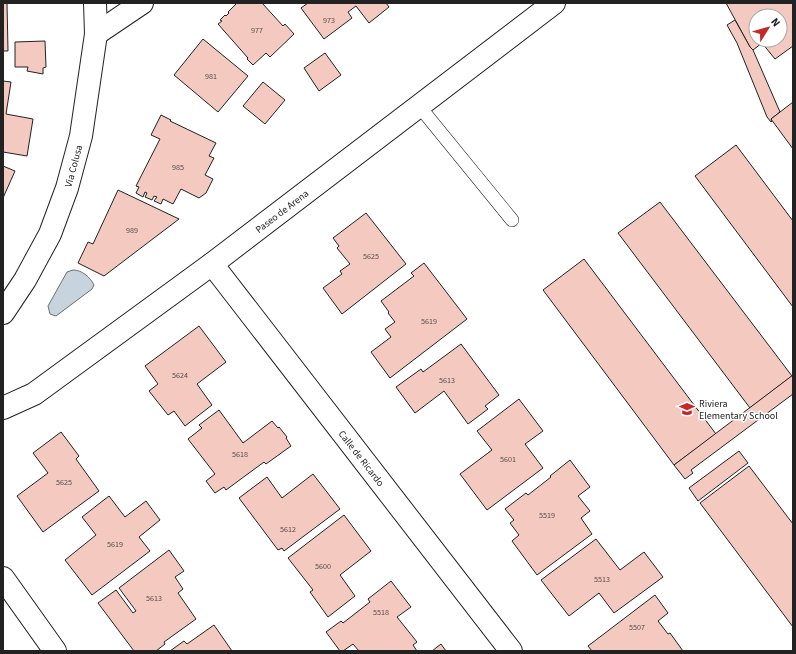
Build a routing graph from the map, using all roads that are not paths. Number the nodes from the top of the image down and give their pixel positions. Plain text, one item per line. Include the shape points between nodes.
1 (95, 3) edge
2 (142, 3) edge
3 (554, 3) edge
4 (96, 34) junction
5 (419, 106) junction
6 (512, 220) dead end
7 (212, 264) junction
8 (3, 313) edge
9 (3, 408) edge
10 (3, 578) edge
11 (55, 651) edge
12 (511, 651) edge

1 - 4 street, Via Colusa
2 - 4 street
3 - 5 street, Paseo de Arena
4 - 8 street, Via Colusa via 81,136 67,188 50,234 25,280
5 - 6 lane
5 - 7 street, Paseo de Arena
7 - 9 street, Paseo de Arena via 34,394
7 - 12 street, Calle de Ricardo
10 - 11 street

